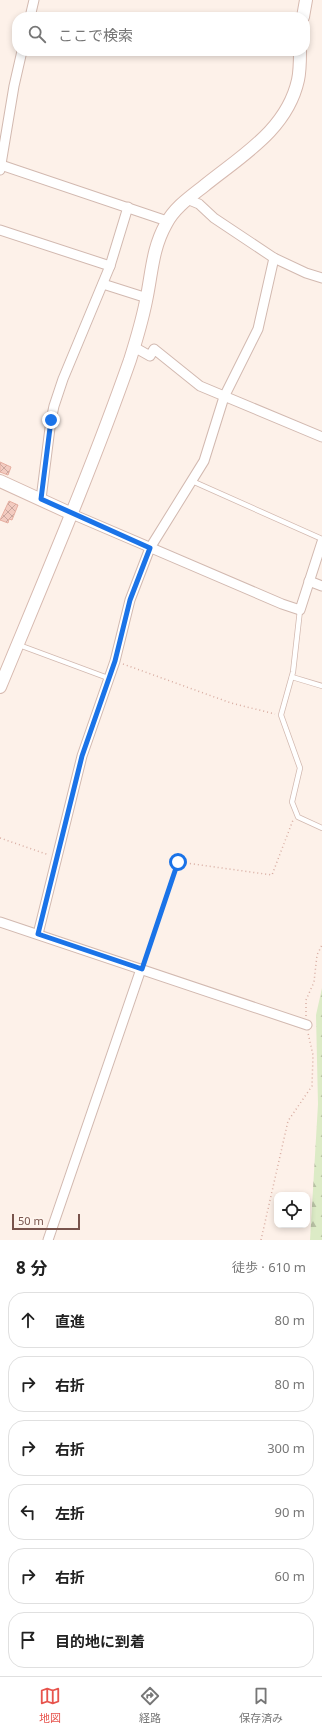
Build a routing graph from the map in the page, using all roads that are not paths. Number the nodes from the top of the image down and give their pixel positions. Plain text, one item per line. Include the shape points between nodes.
1 (34, 0) edge
2 (306, 0) edge
3 (31, 12) edge
4 (304, 12) edge
5 (21, 56) edge
6 (300, 56) edge
7 (1, 167) edge
8 (187, 199) junction
9 (128, 207) junction
10 (167, 221) junction
11 (0, 230) edge
12 (274, 258) junction
13 (110, 266) junction
14 (322, 278) edge
15 (103, 284) junction
16 (147, 298) junction
17 (134, 348) junction
18 (224, 397) junction
19 (322, 437) edge
20 (0, 481) edge
21 (192, 481) junction
22 (41, 499) junction
23 (72, 514) junction
24 (322, 541) edge
25 (150, 548) junction
26 (309, 581) junction
27 (322, 586) edge
28 (300, 610) junction
29 (17, 645) junction
30 (292, 676) junction
31 (108, 678) junction
32 (322, 686) edge
33 (0, 687) edge
34 (322, 828) edge
35 (0, 922) edge
36 (38, 934) junction
37 (142, 969) junction
38 (307, 1025) road end
39 (48, 1240) edge

1 - 3 street
2 - 4 street
5 - 7 street
6 - 8 street via 298,80 276,127
7 - 9 street
8 - 10 street
8 - 12 street via 199,204 214,218
9 - 10 street
9 - 13 street
10 - 16 street via 154,251
11 - 13 street
12 - 14 street
12 - 18 street via 258,329
13 - 15 street
15 - 16 street
15 - 22 street via 54,406
16 - 17 street
17 - 18 street via 150,356 154,349 200,386
17 - 23 street
18 - 19 street
18 - 21 street via 204,461
20 - 22 street
21 - 24 lane
21 - 25 street
22 - 23 street
23 - 25 street
23 - 29 street
24 - 26 street
25 - 28 street
25 - 31 street via 130,600 115,661
26 - 27 street
26 - 28 street
28 - 30 lane
29 - 31 lane
29 - 33 street
30 - 32 lane
30 - 34 lane via 281,715 300,768 292,802 298,817
31 - 36 street via 82,756
35 - 36 street
36 - 37 street
37 - 38 street
37 - 39 street

